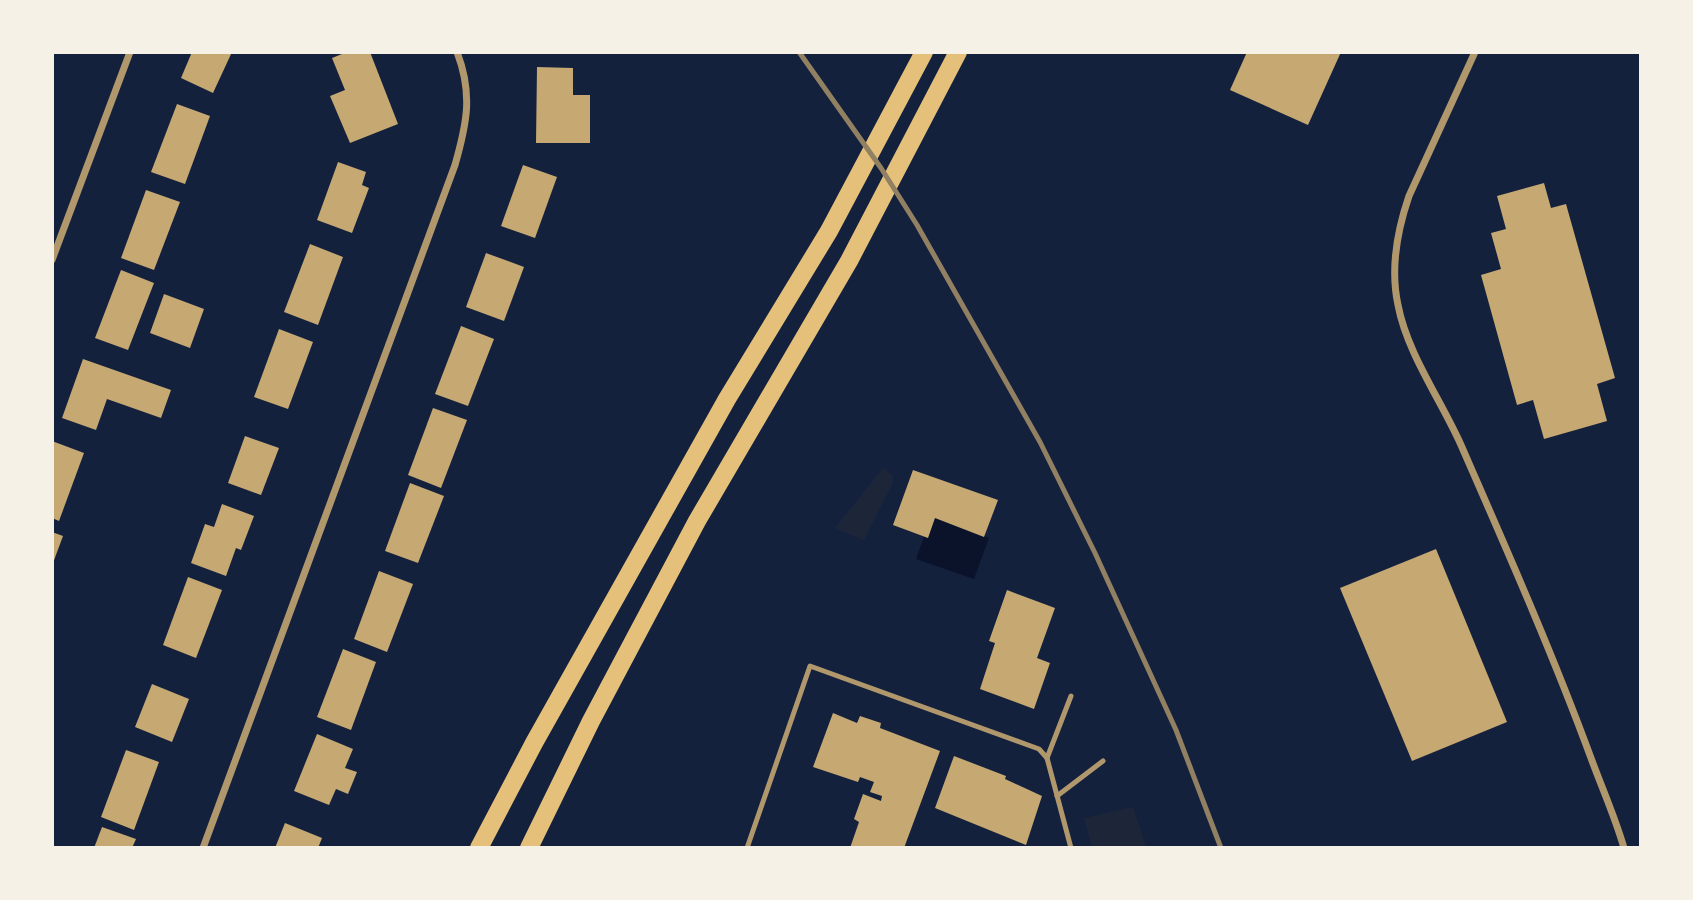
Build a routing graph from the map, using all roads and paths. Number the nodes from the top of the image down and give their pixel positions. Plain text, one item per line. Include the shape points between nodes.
1 (130, 52) edge
2 (457, 52) edge
3 (958, 52) edge
4 (1475, 52) edge
5 (922, 55) edge
6 (52, 260) edge
7 (1071, 696) dead end
8 (1047, 758) junction
9 (1103, 761) dead end
10 (1057, 796) junction
11 (203, 848) edge
12 (480, 848) edge
13 (529, 848) edge
14 (747, 848) edge
15 (1071, 848) edge
16 (1624, 848) edge

1 - 6 street
2 - 11 street via 466,75 467,113 455,164
3 - 13 main road via 849,261 697,521 590,721
4 - 16 street via 1401,217 1395,254 1397,303 1403,329 1453,427 1558,673
5 - 12 main road via 829,232 720,411
7 - 8 lane
8 - 10 lane
8 - 14 lane via 1039,749 810,666
9 - 10 lane
10 - 15 lane

